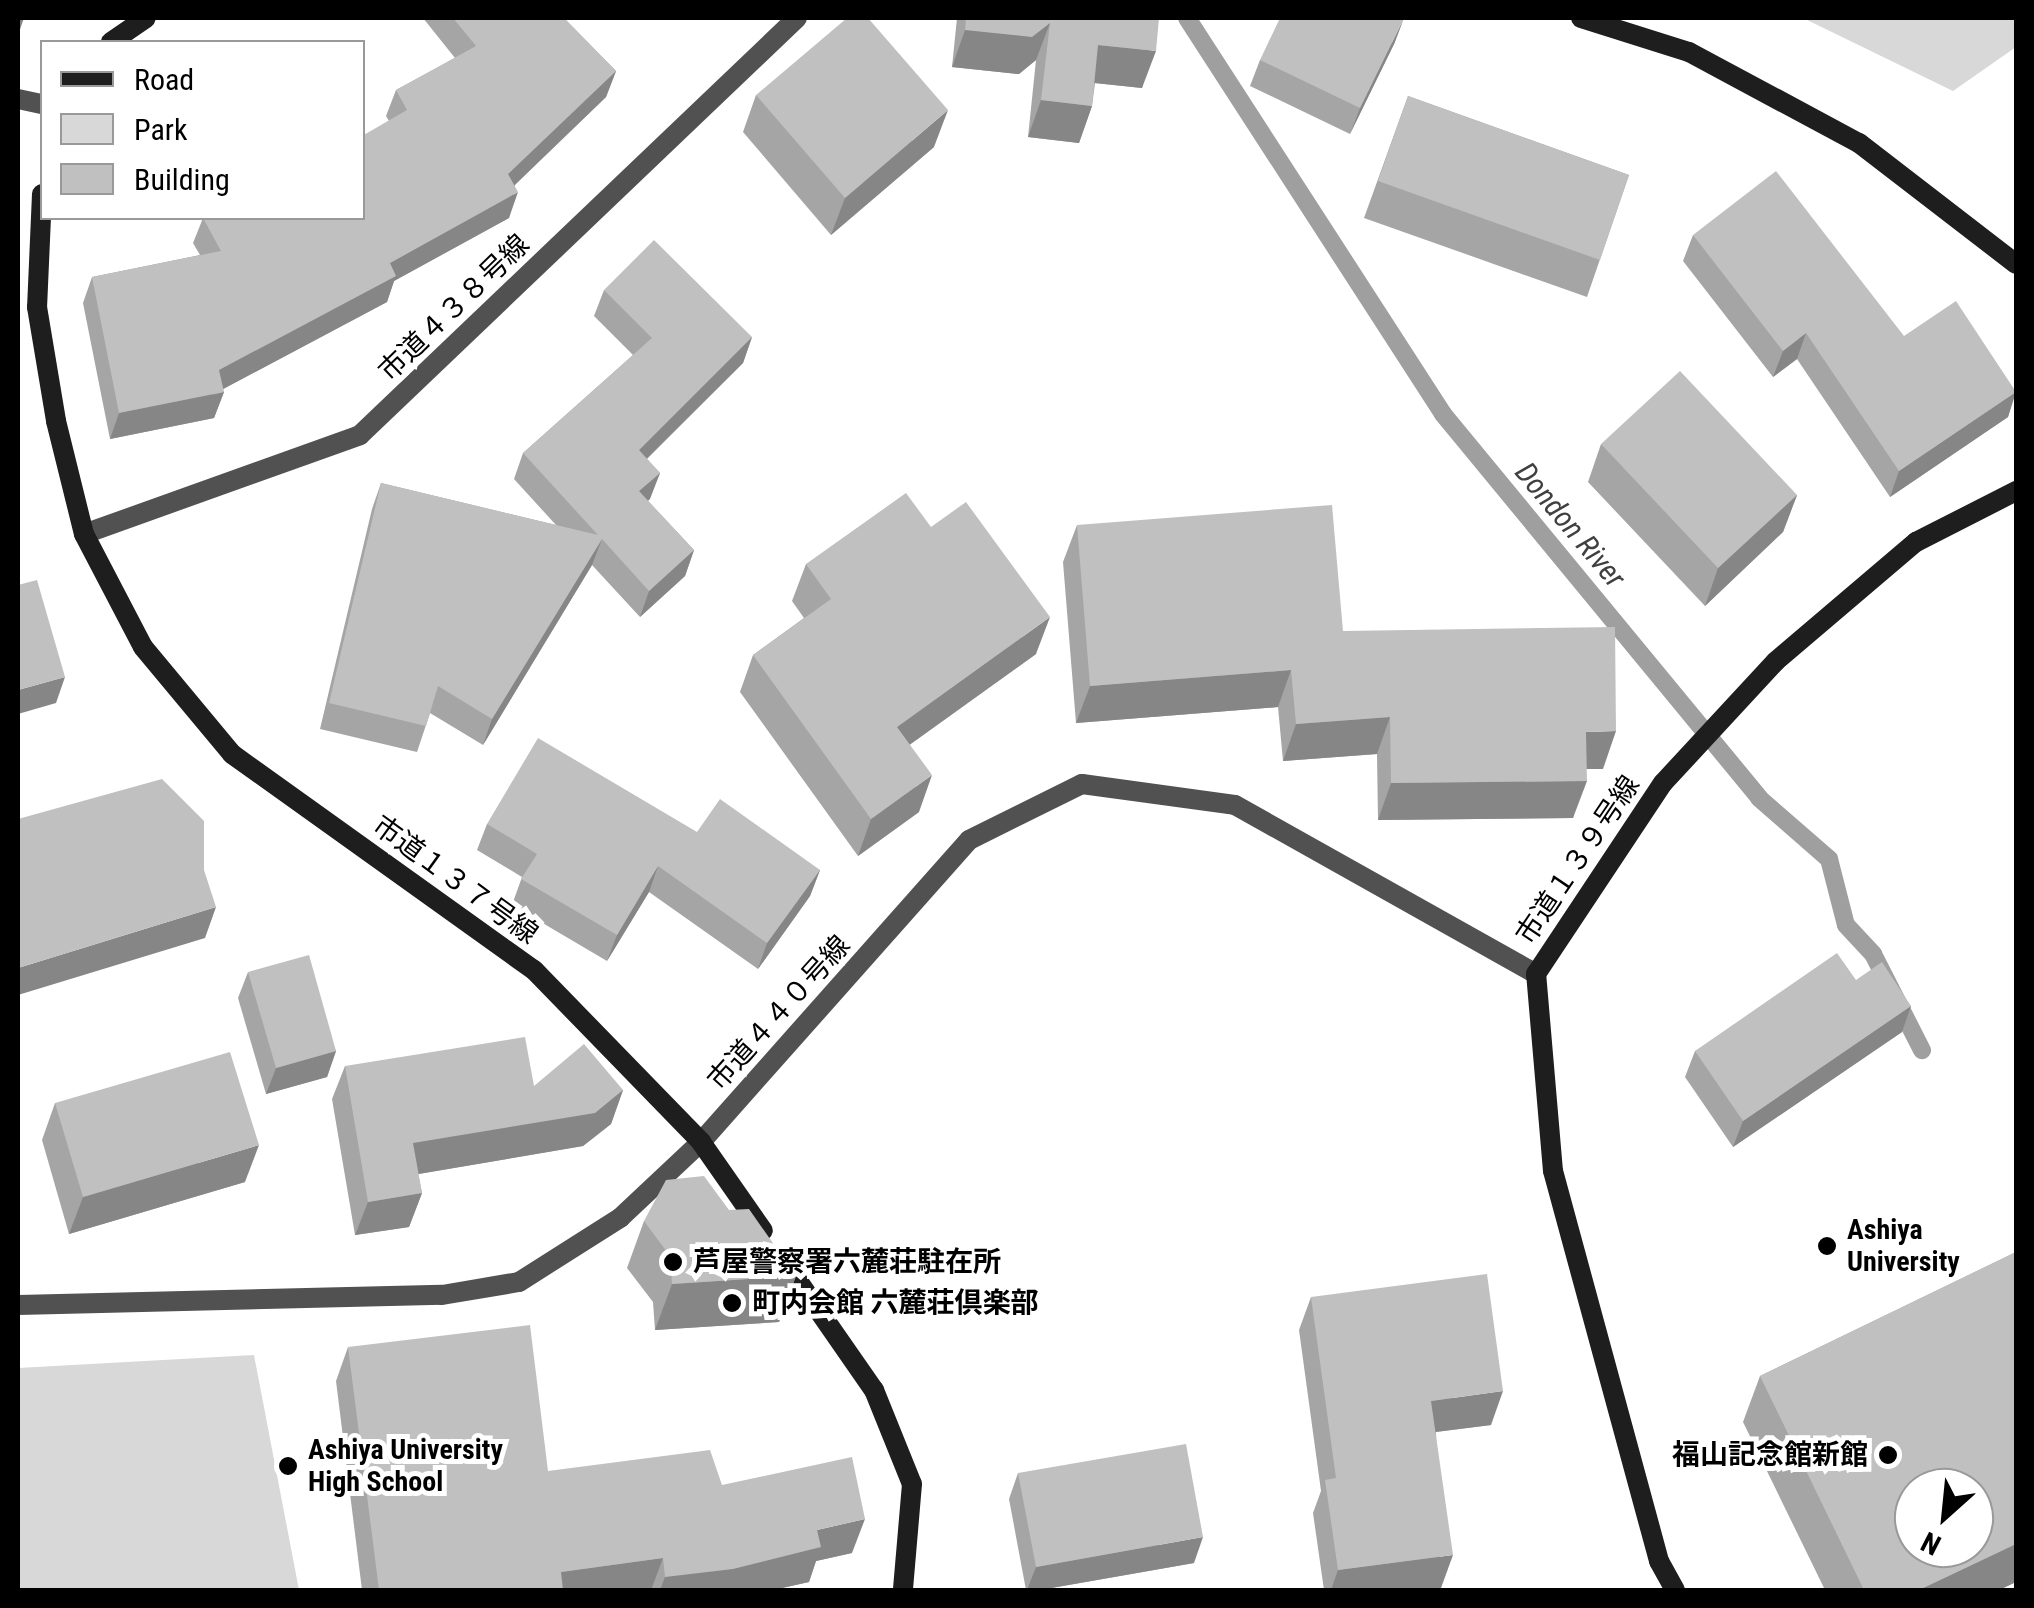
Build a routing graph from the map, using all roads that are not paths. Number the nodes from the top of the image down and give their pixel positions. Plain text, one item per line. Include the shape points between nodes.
1 (146, 18) edge
2 (797, 18) edge
3 (1581, 18) edge
4 (114, 40) edge
5 (41, 220) edge
6 (2016, 264) edge
7 (2016, 490) edge
8 (84, 534) junction
9 (1536, 974) junction
10 (701, 1142) junction
11 (18, 1305) edge
12 (903, 1590) edge
13 (1675, 1590) edge

1 - 4 street
2 - 8 street, 市道４３８号線 via 360,435
3 - 6 street via 1689,52 1859,143
5 - 8 street, 市道１３７号線 via 37,306
7 - 9 street, 市道１３９号線 via 1916,542 1732,709 1688,756
8 - 10 street, 市道１３７号線 via 142,648 232,754 534,970
9 - 10 street, 市道４４０号線 via 1235,805 1082,784 969,840
9 - 13 street, 市道１３９号線 via 1552,1172 1659,1562
10 - 11 street, 市道４４０号線 via 620,1218 520,1282 442,1295
10 - 12 street, 市道１３７号線 via 874,1390 912,1484

